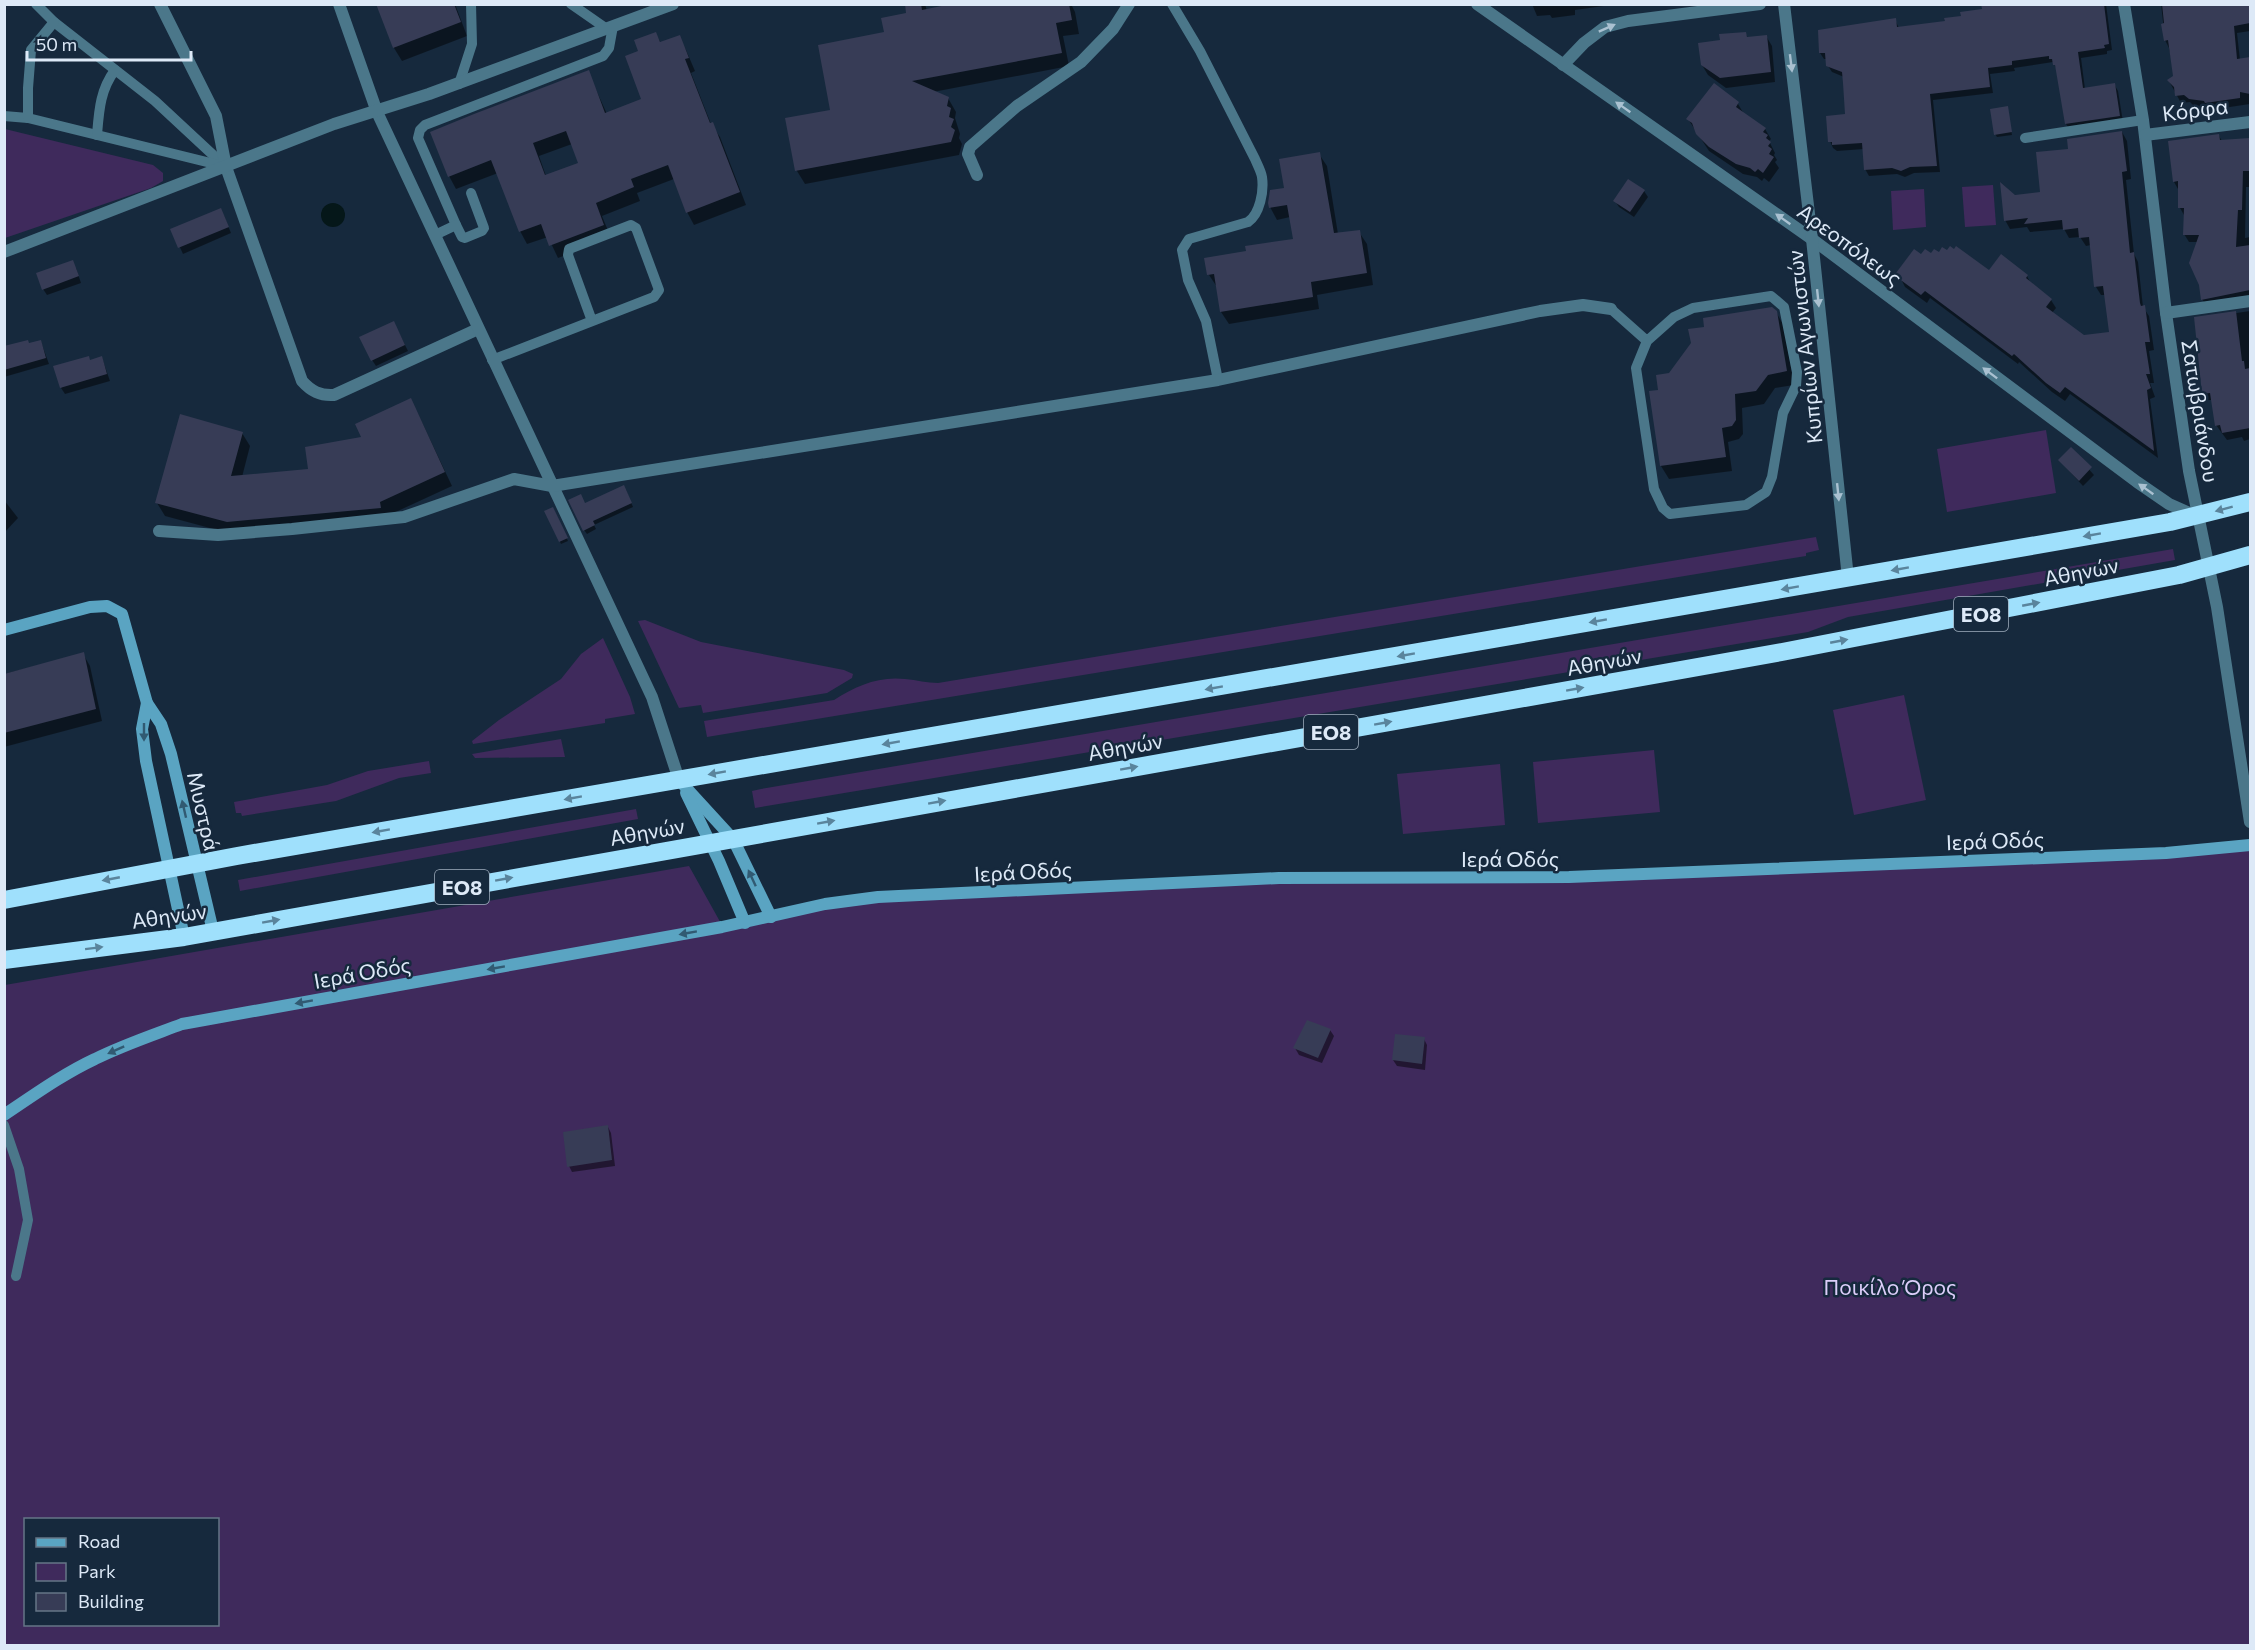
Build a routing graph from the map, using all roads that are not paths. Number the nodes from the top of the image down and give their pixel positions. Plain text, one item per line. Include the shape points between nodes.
1 (36, 4) edge
2 (160, 4) edge
3 (339, 4) edge
4 (471, 4) edge
5 (571, 4) edge
6 (1129, 4) edge
7 (1172, 4) edge
8 (1477, 4) edge
9 (1760, 4) edge
10 (1784, 4) edge
11 (2124, 4) edge
12 (667, 6) edge
13 (54, 22) junction
14 (610, 28) junction
15 (1563, 65) junction
16 (115, 70) junction
17 (459, 84) junction
18 (376, 112) junction
19 (4, 116) edge
20 (28, 118) junction
21 (2143, 120) junction
22 (2250, 122) edge
23 (97, 135) junction
24 (2145, 135) junction
25 (2025, 138) dead end
26 (226, 167) junction
27 (977, 175) dead end
28 (471, 194) dead end
29 (456, 225) junction
30 (435, 235) junction
31 (1812, 239) junction
32 (4, 252) edge
33 (2250, 301) edge
34 (1611, 309) joint
35 (2166, 313) junction
36 (592, 321) junction
37 (478, 329) junction
38 (1647, 341) junction
39 (492, 360) junction
40 (1218, 380) junction
41 (552, 486) junction
42 (2250, 502) edge
43 (2198, 516) junction
44 (159, 531) dead end
45 (2250, 555) edge
46 (2208, 567) junction
47 (1848, 578) junction
48 (4, 630) edge
49 (147, 703) junction
50 (679, 780) junction
51 (2250, 822) edge
52 (733, 839) junction
53 (710, 843) junction
54 (2250, 845) edge
55 (197, 863) junction
56 (169, 868) junction
57 (4, 900) edge
58 (771, 917) junction
59 (745, 923) junction
60 (213, 931) junction
61 (184, 936) junction
62 (4, 960) edge
63 (4, 1115) edge
64 (4, 1125) edge
65 (16, 1276) dead end

1 - 13 lane
2 - 26 street via 216,116
3 - 18 street
4 - 17 lane via 472,44
5 - 14 lane
6 - 27 street via 1113,29 1081,62 1017,106 970,147 968,154
7 - 40 lane via 1200,51 1262,177 1255,218 1189,239 1182,250 1188,280 1206,321
8 - 15 street, Αρεοπόλεως
15 -> 9 street via 1605,27
10 -> 31 street, Κυπρίων Αγωνιστών
11 - 21 street, Σατωβριάνδου
12 - 14 street
13 - 16 lane
13 - 20 lane via 31,50
14 - 17 street
14 - 29 lane via 609,48 603,56 420,130 418,138
31 -> 15 street, Αρεοπόλεως
16 - 23 lane via 100,101
16 - 26 lane
17 - 18 street
18 - 26 street via 334,124
18 - 30 street
19 - 20 lane
20 - 23 lane
21 - 24 street, Σατωβριάνδου
21 - 25 lane
22 - 24 street, Κόρφα
23 - 26 lane
24 - 35 street, Σατωβριάνδου
26 - 32 street
26 - 37 street via 302,381 309,389 324,396 334,395
28 - 29 lane via 484,228 465,238
29 - 30 lane
30 - 37 street
43 -> 31 street, Αρεοπόλεως via 2169,504 2137,482
31 -> 47 street, Κυπρίων Αγωνιστών
33 - 35 street
34 - 38 lane
34 - 40 street via 1583,304 1540,311
35 - 43 street, Σατωβριάνδου
36 - 36 lane via 654,297 659,290 636,228 631,225 569,249
36 - 39 lane
37 - 39 street
38 - 38 lane via 1636,368 1654,489 1663,508 1670,514 1746,505 1766,492 1783,413 1796,386 1797,372 1784,307 1771,296 1693,308 1674,317
39 - 41 street
40 - 41 street
41 - 44 street via 514,479 404,517 218,535
41 - 50 street via 652,697
42 -> 43 highway, Αθηνών
43 - 46 street, Σατωβριάνδου
43 -> 47 highway, Αθηνών
45 - 46 highway, Αθηνών / ΕΟ8
46 - 51 street, Σατωβριάνδου
52 -> 46 highway, Αθηνών / ΕΟ8 via 1782,652
47 -> 50 highway, Αθηνών
48 - 49 main road, Μυστρά via 90,607 108,606 122,614
55 -> 49 main road, Μυστρά via 171,754 161,724
49 -> 56 main road, Μυστρά via 142,729 146,761
50 - 52 main road
50 - 53 main road
50 -> 55 highway, Αθηνών
52 - 53 highway, Αθηνών / ΕΟ8
58 -> 52 main road
53 - 59 main road
60 -> 53 highway, Αθηνών / ΕΟ8
54 - 58 main road, Ιερά Οδός via 2166,853 1569,877 1280,878 878,897
55 - 56 highway, Αθηνών
55 - 60 main road, Μυστρά
56 -> 57 highway, Αθηνών
56 - 61 main road, Μυστρά
58 - 59 main road, Ιερά Οδός
59 -> 63 main road, Ιερά Οδός via 182,1024 95,1059
60 - 61 highway, Αθηνών / ΕΟ8
62 -> 61 highway, Αθηνών / ΕΟ8
64 - 65 lane via 19,1168 28,1220

